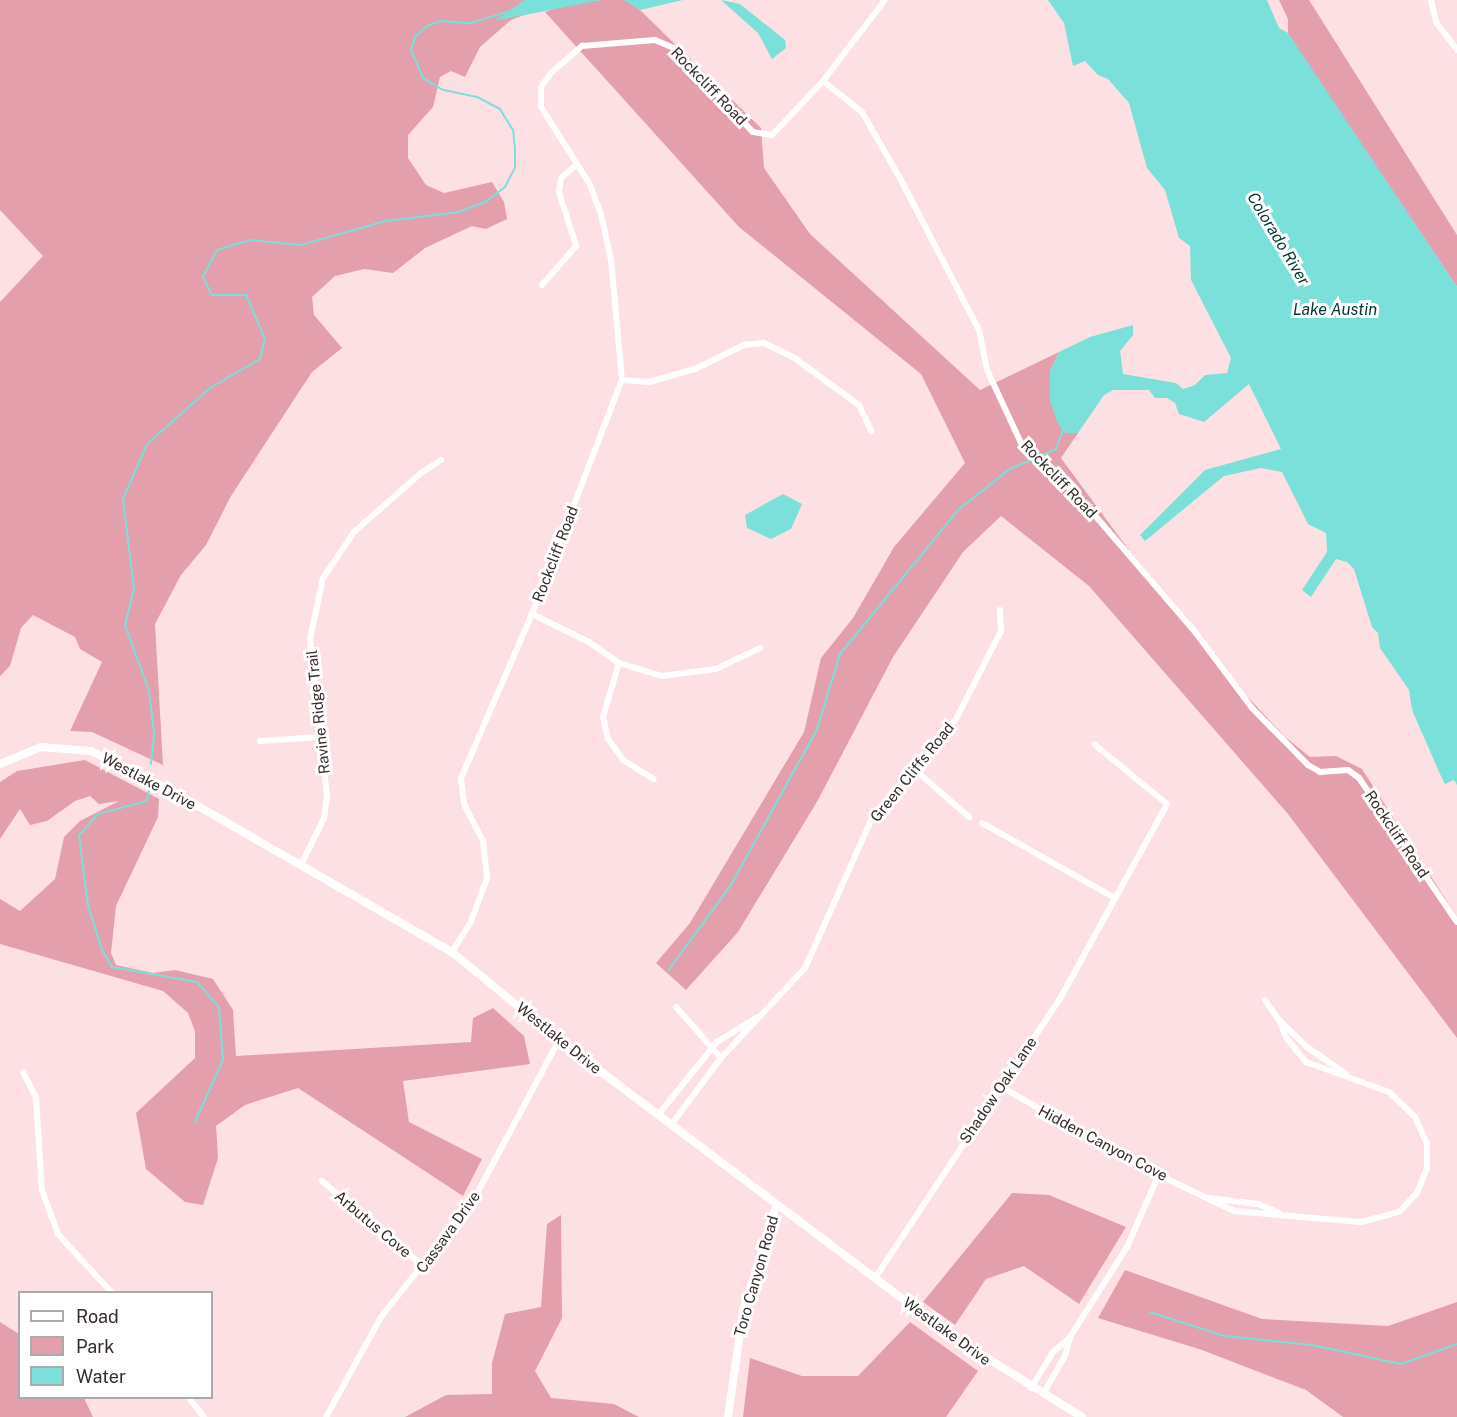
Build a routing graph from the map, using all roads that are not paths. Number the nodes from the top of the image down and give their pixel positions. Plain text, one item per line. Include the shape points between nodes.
1 (885, 0) edge
2 (1431, 0) edge
3 (1457, 50) edge
4 (823, 81) junction
5 (576, 165) junction
6 (542, 285) dead end
7 (622, 380) junction
8 (871, 431) dead end
9 (441, 460) dead end
10 (1000, 610) dead end
11 (532, 614) junction
12 (760, 648) dead end
13 (619, 663) junction
14 (320, 737) junction
15 (260, 741) dead end
16 (1094, 744) dead end
17 (0, 764) edge
18 (915, 770) junction
19 (652, 779) dead end
20 (969, 817) dead end
21 (982, 823) dead end
22 (301, 865) junction
23 (1115, 898) junction
24 (1457, 922) edge
25 (452, 952) junction
26 (1265, 1000) dead end
27 (676, 1007) dead end
28 (756, 1018) junction
29 (1279, 1020) junction
30 (559, 1040) junction
31 (712, 1048) junction
32 (721, 1058) junction
33 (23, 1072) dead end
34 (1346, 1075) junction
35 (1000, 1086) junction
36 (658, 1115) junction
37 (671, 1125) junction
38 (1159, 1174) junction
39 (322, 1181) dead end
40 (1208, 1198) junction
41 (776, 1206) junction
42 (1280, 1212) junction
43 (423, 1266) junction
44 (875, 1278) junction
45 (109, 1291) edge
46 (1070, 1337) junction
47 (1031, 1388) junction
48 (1043, 1395) junction
49 (190, 1399) edge
50 (204, 1417) edge
51 (326, 1417) edge
52 (728, 1417) edge
53 (1082, 1417) edge

1 - 4 street
2 - 3 street via 1436,22
4 - 5 street, Rockcliff Road via 782,129 762,136 753,132 664,42 645,39 582,46 541,87 541,107
4 - 24 street, Rockcliff Road via 862,112 903,184 979,330 987,370 1021,443 1049,473 1073,490 1195,633 1252,708 1308,765 1320,772 1348,770 1359,778
5 - 6 street via 561,178 559,192 576,246
5 - 7 street, Rockcliff Road via 589,183 602,214 611,260
7 - 8 street via 648,382 695,369 744,345 764,343 794,357 859,405
7 - 11 street, Rockcliff Road
9 - 14 street, Ravine Ridge Trail via 420,473 354,532 323,578 310,639
10 - 18 street, Green Cliffs Road via 1001,631 956,719
11 - 13 street via 589,642
11 - 25 street, Rockcliff Road via 461,778 464,804 483,841 488,878 471,921
12 - 13 street via 716,669 688,675 662,676
13 - 19 street via 603,717 608,739 623,760
14 - 15 street
14 - 22 street, Ravine Ridge Trail via 327,796 324,818
16 - 23 street, Shadow Oak Lane via 1167,804
17 - 22 street, Westlake Drive via 41,747 92,751 170,790
18 - 20 street
18 - 28 street, Green Cliffs Road via 872,818 805,968
21 - 23 street
22 - 25 street, Westlake Drive
23 - 35 street, Shadow Oak Lane via 1062,995
25 - 30 street, Westlake Drive
26 - 29 street, Hidden Canyon Cove
27 - 31 street
28 - 31 street, Green Cliffs Road
28 - 32 street, Green Cliffs Road
29 - 34 street, Hidden Canyon Cove via 1307,1047
29 - 34 street, Hidden Canyon Cove via 1305,1062
30 - 36 street, Westlake Drive
30 - 43 street, Cassava Drive via 473,1202
31 - 32 street
31 - 36 street, Green Cliffs Road
32 - 37 street, Green Cliffs Road
33 - 45 street via 36,1098 42,1190 58,1234
34 - 42 street, Hidden Canyon Cove via 1389,1092 1409,1107 1426,1144 1425,1179 1410,1203 1382,1219 1361,1222
35 - 38 street, Hidden Canyon Cove
35 - 44 street, Shadow Oak Lane
36 - 37 street, Westlake Drive
37 - 41 street, Westlake Drive
38 - 40 street, Hidden Canyon Cove
38 - 46 street via 1127,1247
39 - 43 street, Arbutus Cove
40 - 42 street, Hidden Canyon Cove via 1258,1204
40 - 42 street, Hidden Canyon Cove via 1234,1211
41 - 44 street, Westlake Drive
41 - 52 street, Toro Canyon Road via 743,1311
43 - 51 street, Cassava Drive via 381,1317
44 - 47 street, Westlake Drive via 950,1335
46 - 47 street via 1053,1352
46 - 48 street via 1065,1356
47 - 48 street, Westlake Drive
48 - 53 street, Westlake Drive
49 - 50 street

